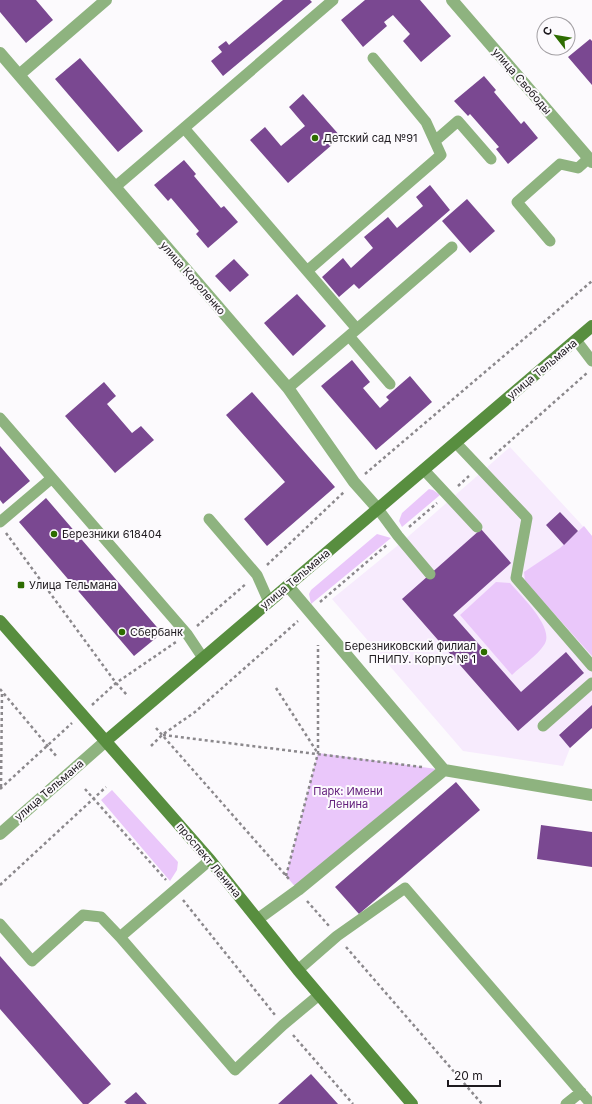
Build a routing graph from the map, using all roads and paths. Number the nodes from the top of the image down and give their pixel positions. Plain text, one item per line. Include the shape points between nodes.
1 (106, 0) edge
2 (334, 0) edge
3 (452, 0) edge
4 (0, 53) edge
5 (373, 58) dead end
6 (19, 75) junction
7 (184, 128) junction
8 (435, 141) junction
9 (491, 159) dead end
10 (590, 160) edge
11 (115, 187) junction
12 (550, 241) dead end
13 (452, 247) dead end
14 (307, 271) junction
15 (592, 281) edge
16 (592, 326) edge
17 (353, 333) junction
18 (576, 340) junction
19 (591, 365) edge
20 (390, 384) dead end
21 (288, 388) junction
22 (0, 418) edge
23 (456, 443) junction
24 (479, 468) junction
25 (424, 470) junction
26 (52, 478) junction
27 (354, 482) junction
28 (447, 495) junction
29 (378, 509) junction
30 (209, 519) dead end
31 (2, 527) edge
32 (476, 527) dead end
33 (398, 536) junction
34 (430, 574) dead end
35 (257, 575) junction
36 (288, 586) junction
37 (269, 602) junction
38 (309, 611) junction
39 (0, 621) edge
40 (318, 624) junction
41 (187, 634) junction
42 (203, 658) junction
43 (592, 666) edge
44 (116, 683) junction
45 (592, 683) edge
46 (276, 688) dead end
47 (1, 690) edge
48 (126, 695) dead end
49 (82, 714) junction
50 (543, 726) dead end
51 (156, 728) dead end
52 (162, 735) junction
53 (107, 740) junction
54 (48, 746) junction
55 (151, 746) dead end
56 (318, 753) junction
57 (57, 757) dead end
58 (444, 770) junction
59 (106, 787) dead end
60 (1, 788) edge
61 (85, 789) dead end
62 (592, 795) edge
63 (94, 799) junction
64 (0, 834) edge
65 (210, 860) junction
66 (286, 876) junction
67 (0, 885) edge
68 (298, 890) junction
69 (176, 891) junction
70 (258, 919) junction
71 (0, 924) edge
72 (337, 936) junction
73 (120, 937) junction
74 (298, 970) junction
75 (319, 995) junction
76 (283, 1025) junction
77 (581, 1092) junction
78 (353, 1104) edge
79 (412, 1104) edge
80 (482, 1104) edge
81 (566, 1104) edge
82 (592, 1104) edge

1 - 6 street
2 - 7 lane
3 - 10 street, улица Свободы
4 - 6 street, улица Короленко
5 - 8 lane via 426,122
6 - 11 street, улица Короленко
7 - 11 lane
7 - 14 lane
8 - 9 lane via 458,121
8 - 14 lane via 441,155
10 - 12 lane via 578,168 560,164 516,202
11 - 21 street, улица Короленко
13 - 17 lane
14 - 17 lane
15 - 27 path
16 - 18 main road, улица Тельмана
17 - 20 lane
17 - 21 lane
18 - 19 lane
18 - 23 main road, улица Тельмана
19 - 24 path
21 - 27 street, улица Короленко
22 - 26 lane
23 - 24 lane
23 - 25 main road, улица Тельмана
24 - 28 path
24 - 43 lane via 527,518 516,578
25 - 28 lane
25 - 29 main road, улица Тельмана
26 - 31 lane
26 - 41 lane
27 - 29 street, улица Короленко
27 - 35 path
28 - 32 lane
28 - 33 path
29 - 33 lane
29 - 36 main road, улица Тельмана
30 - 35 lane
31 - 44 path
33 - 34 lane
33 - 38 path
35 - 37 lane
35 - 41 path
36 - 37 main road, улица Тельмана
36 - 38 street
37 - 42 main road, улица Тельмана
38 - 40 street
38 - 52 path via 195,712
39 - 49 main road, проспект Ленина
40 - 56 path
40 - 58 street
41 - 42 lane
41 - 44 path
42 - 53 main road, улица Тельмана
44 - 48 path
44 - 49 path
45 - 50 lane
46 - 56 path
47 - 54 path
47 - 60 path
49 - 53 main road, проспект Ленина
49 - 54 path
51 - 52 path
52 - 55 path
52 - 56 path
52 - 66 path
53 - 64 street, улица Тельмана
53 - 65 main road, проспект Ленина
54 - 57 path
54 - 60 path
56 - 58 path
56 - 66 path
58 - 62 street
58 - 68 street
59 - 63 path
61 - 63 path
63 - 67 path
63 - 69 path
65 - 69 lane
65 - 70 main road, проспект Ленина
66 - 68 path
68 - 70 street
68 - 72 path
69 - 73 lane
69 - 76 path
70 - 74 main road, проспект Ленина
71 - 73 lane via 32,961 83,915 101,917
72 - 74 lane
72 - 77 lane via 405,888
72 - 80 path
73 - 76 lane via 235,1070
74 - 75 main road, проспект Ленина
75 - 76 lane
75 - 79 main road, проспект Ленина
76 - 78 path
77 - 81 lane
77 - 82 lane

